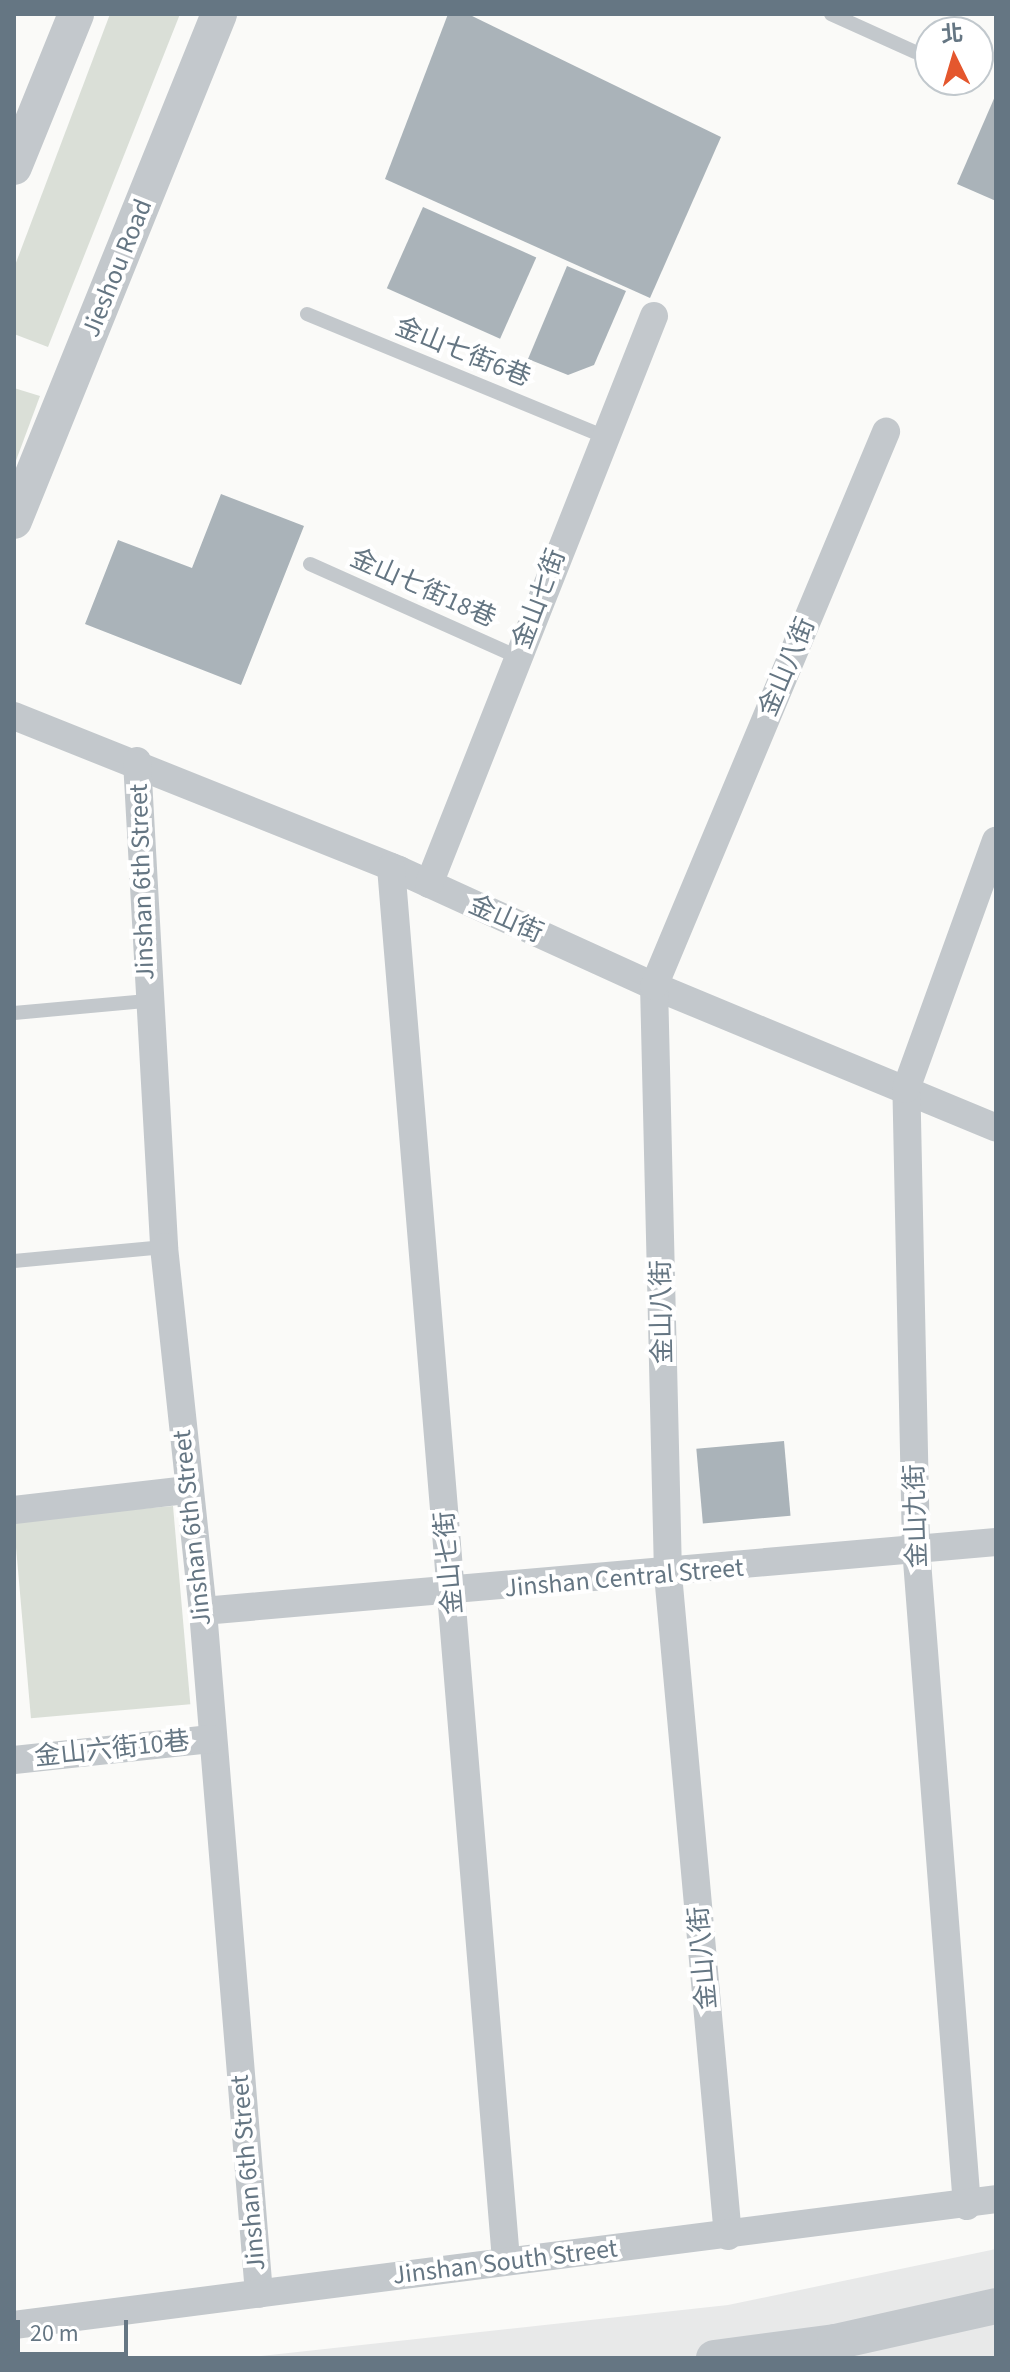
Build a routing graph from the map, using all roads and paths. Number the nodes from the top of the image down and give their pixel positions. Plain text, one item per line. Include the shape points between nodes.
1 (76, 14) edge
2 (219, 14) edge
3 (831, 14) edge
4 (914, 52) edge
5 (14, 167) edge
6 (307, 314) dead end
7 (654, 316) dead end
8 (886, 432) dead end
9 (601, 435) junction
10 (14, 521) edge
11 (310, 564) dead end
12 (516, 656) junction
13 (14, 716) edge
14 (137, 761) junction
15 (996, 841) edge
16 (391, 867) junction
17 (429, 884) junction
18 (654, 986) junction
19 (147, 1001) junction
20 (14, 1013) edge
21 (906, 1089) junction
22 (996, 1128) edge
23 (164, 1247) junction
24 (14, 1261) edge
25 (188, 1490) junction
26 (14, 1510) edge
27 (996, 1542) edge
28 (916, 1548) junction
29 (668, 1574) junction
30 (452, 1594) junction
31 (203, 1611) junction
32 (211, 1739) junction
33 (14, 1760) edge
34 (996, 2199) edge
35 (967, 2206) junction
36 (728, 2236) junction
37 (506, 2259) junction
38 (259, 2294) junction
39 (996, 2306) edge
40 (14, 2325) edge
41 (714, 2358) edge

1 - 5 street
2 - 10 street, Jieshou Road
3 - 4 lane
6 - 9 lane, 金山七街6巷
7 - 9 street, 金山七街
8 - 18 street, 金山八街
9 - 12 street, 金山七街
11 - 12 lane, 金山七街18巷
12 - 17 street, 金山七街
13 - 14 street, 金山街
14 - 16 street, 金山街
14 - 19 street, Jinshan 6th Street
15 - 21 street, 金山九街
16 - 17 street, 金山街
16 - 30 street, 金山七街
17 - 18 street, 金山街
18 - 21 street, 金山街
18 - 29 street, 金山八街
19 - 20 lane
19 - 23 street, Jinshan 6th Street
21 - 22 street, 金山街
21 - 28 street, 金山九街
23 - 24 lane
23 - 25 street, Jinshan 6th Street
25 - 26 street
25 - 31 street, Jinshan 6th Street
27 - 28 street, Jinshan Central Street
28 - 29 street, Jinshan Central Street
28 - 35 street, 金山九街
29 - 30 street, Jinshan Central Street
29 - 36 street, 金山八街
30 - 31 street, Jinshan Central Street
30 - 37 street, 金山七街
31 - 32 street, Jinshan 6th Street
32 - 33 street, 金山六街10巷
32 - 38 street, Jinshan 6th Street
34 - 35 street, Jinshan South Street
35 - 36 street, Jinshan South Street
36 - 37 street, Jinshan South Street
37 - 38 street, Jinshan South Street
38 - 40 street, Jinshan South Street
39 - 41 street via 835,2342

